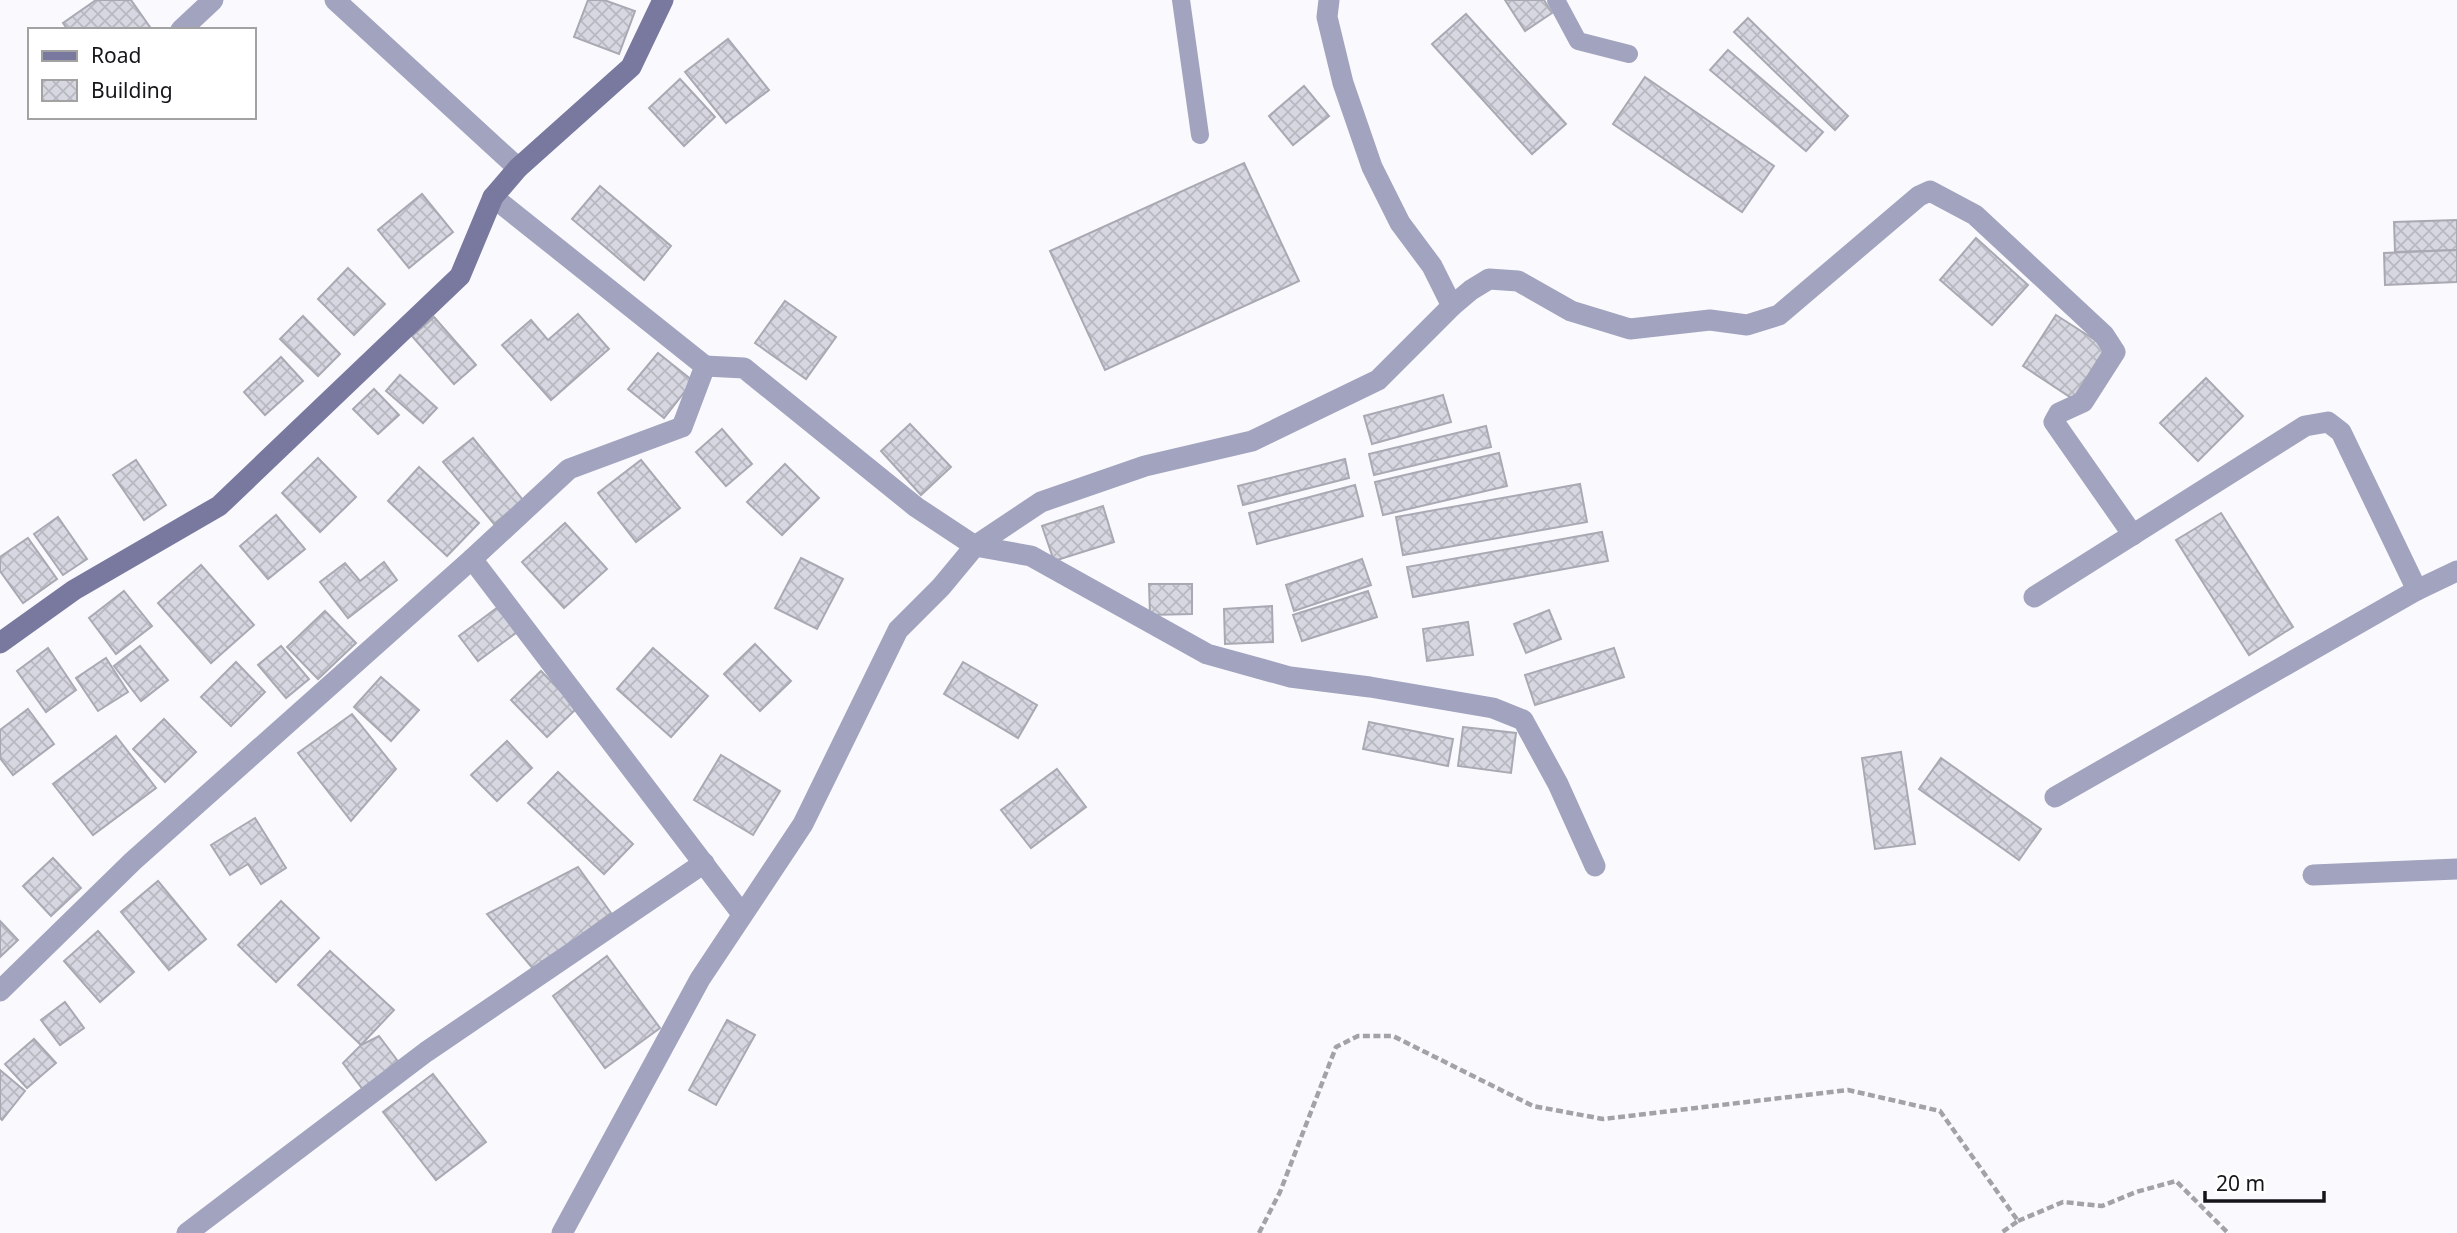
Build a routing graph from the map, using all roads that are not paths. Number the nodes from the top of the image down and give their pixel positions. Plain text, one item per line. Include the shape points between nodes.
1 (213, 0) edge
2 (335, 0) edge
3 (663, 0) edge
4 (1181, 0) edge
5 (1329, 0) edge
6 (1556, 0) edge
7 (183, 28) edge
8 (1629, 54) dead end
9 (1200, 135) dead end
10 (518, 168) junction
11 (493, 197) junction
12 (1452, 306) junction
13 (705, 366) junction
14 (2133, 535) junction
15 (975, 546) junction
16 (472, 559) junction
17 (2457, 571) edge
18 (2417, 590) junction
19 (2035, 597) dead end
20 (0, 643) edge
21 (2055, 797) dead end
22 (704, 863) junction
23 (1595, 866) dead end
24 (2457, 869) edge
25 (2313, 875) dead end
26 (742, 914) junction
27 (0, 991) edge
28 (187, 1233) edge
29 (562, 1233) edge

1 - 7 street
2 - 10 street
3 - 10 street via 631,67
4 - 9 lane
5 - 12 street via 1327,18 1343,83 1372,167 1400,223 1432,266
6 - 8 lane via 1578,41
10 - 11 street
11 - 13 street
11 - 20 street via 460,276 219,506 74,590
12 - 14 street via 1489,279 1518,281 1571,311 1630,329 1710,320 1747,326 1779,315 1930,191 1975,215 2104,335 2115,352 2083,402 2059,413 2054,422
12 - 15 street via 1378,380 1252,441 1145,466 1041,502
13 - 15 street via 744,368 916,507
13 - 16 street via 682,427 569,469
14 - 18 street via 2305,426 2328,422 2341,432
14 - 19 street
15 - 23 street via 1031,556 1207,653 1290,677 1493,708 1523,720
15 - 26 street via 898,630 803,824
16 - 22 street
16 - 27 street via 132,861
17 - 18 street
18 - 21 street
22 - 26 street
22 - 28 street via 426,1052
24 - 25 street
26 - 29 street via 700,979

